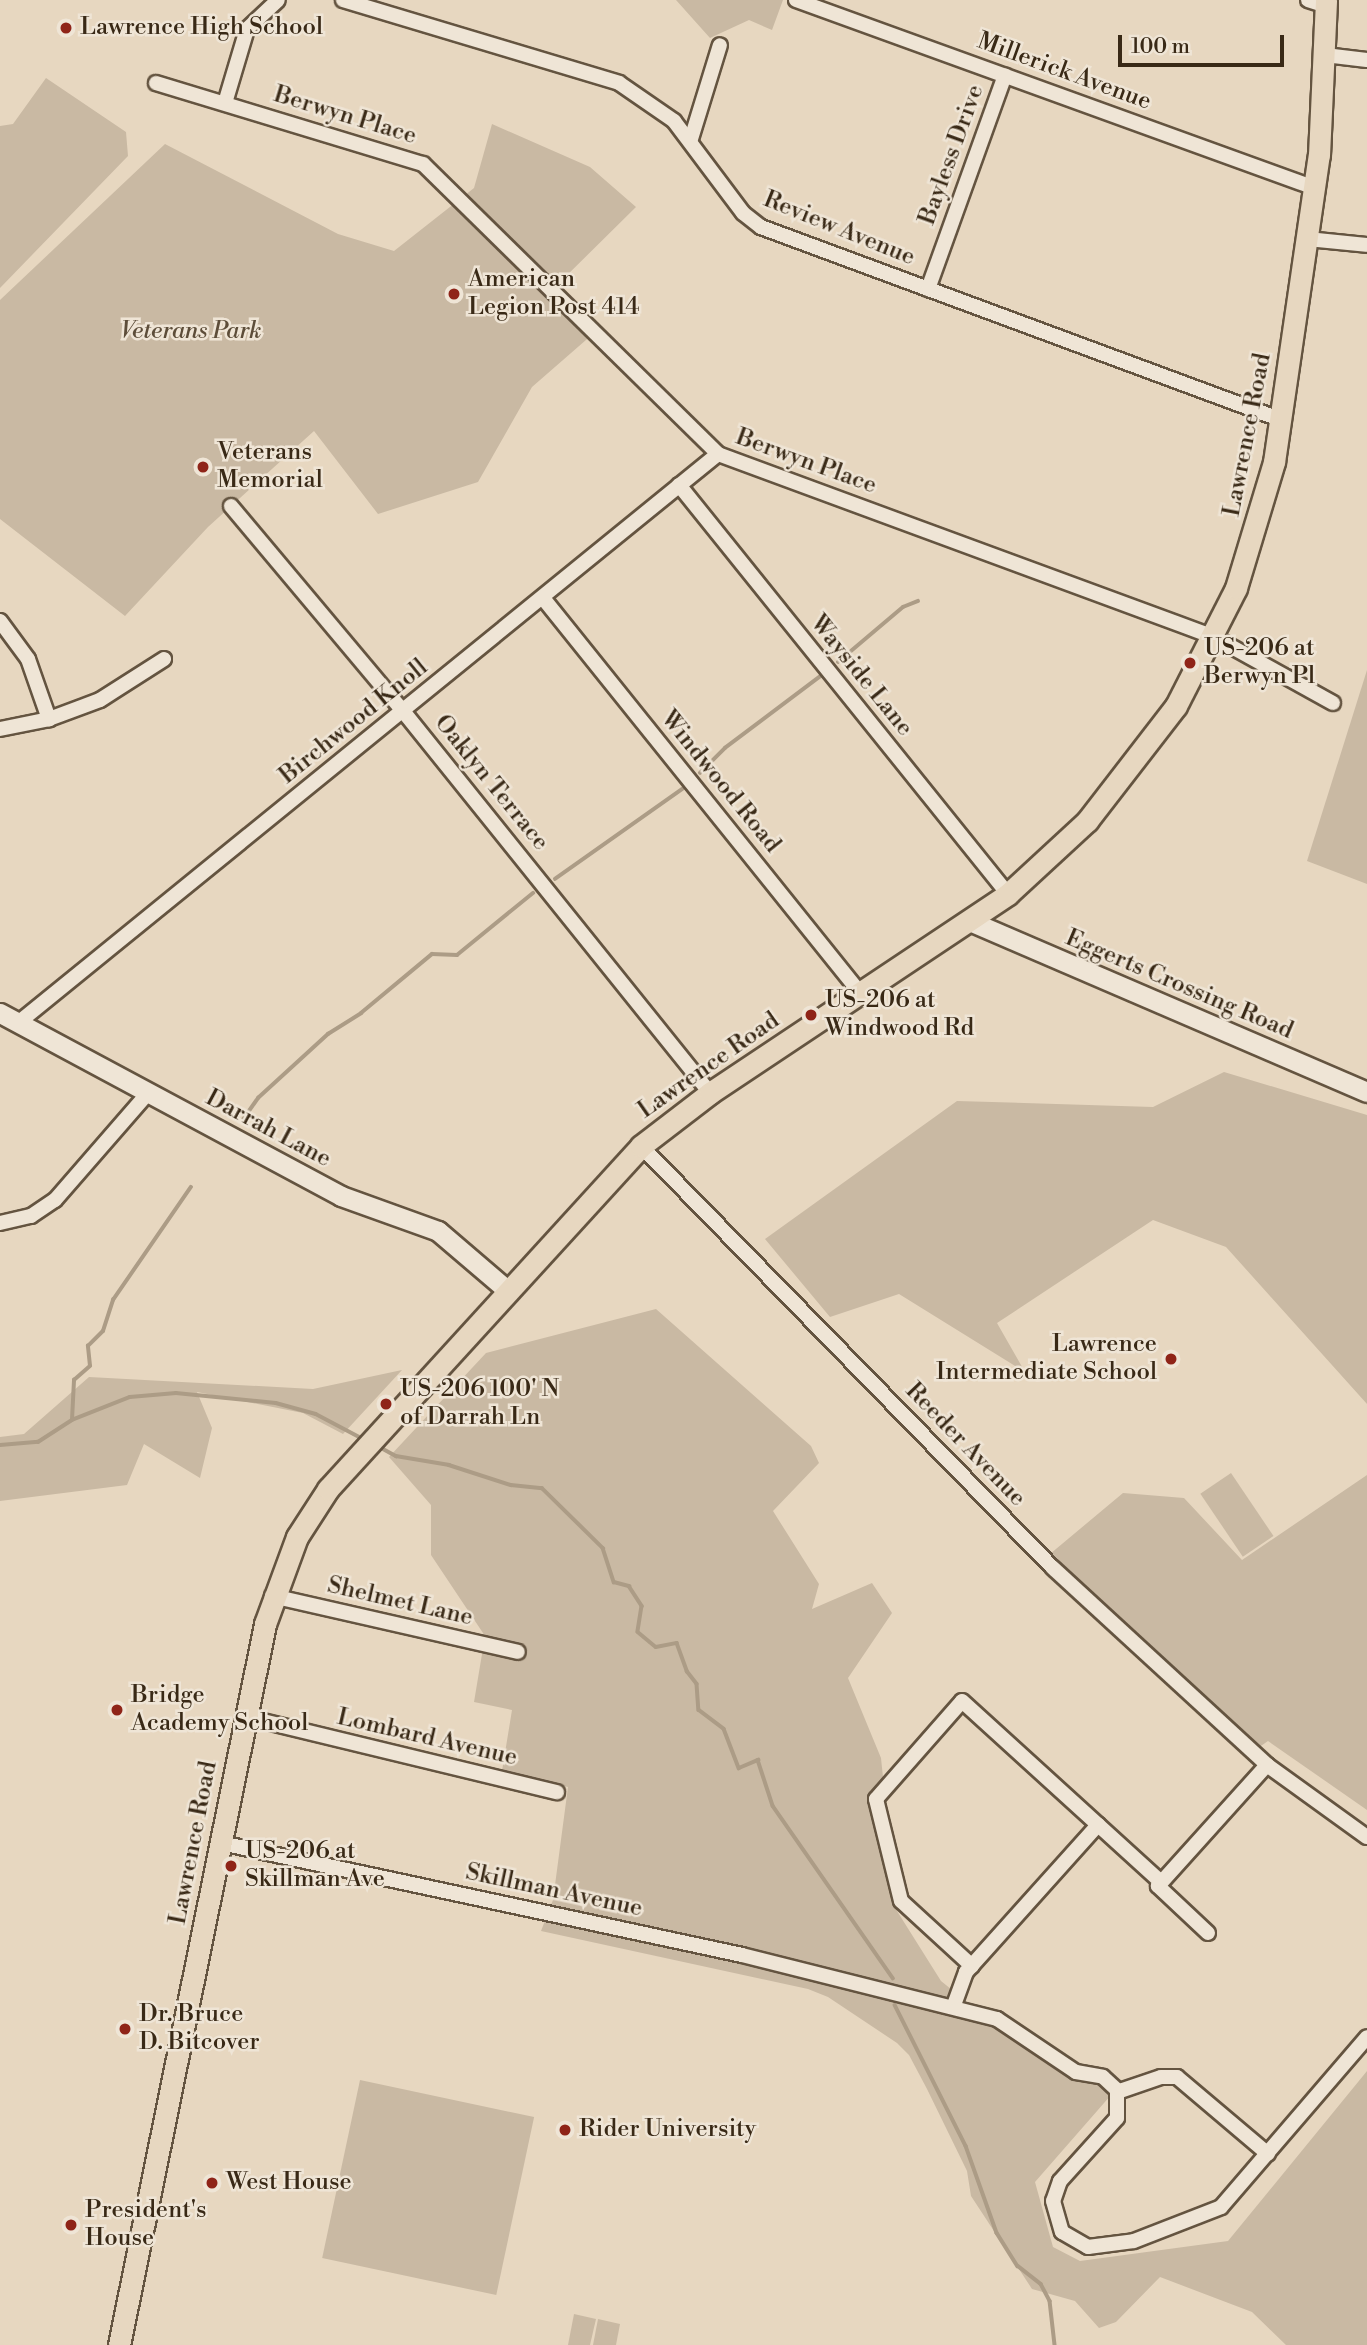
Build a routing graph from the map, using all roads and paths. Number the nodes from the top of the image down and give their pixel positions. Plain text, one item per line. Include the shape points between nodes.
1 (278, 0) edge
2 (343, 0) edge
3 (796, 0) edge
4 (1320, 2) edge
5 (720, 45) dead end
6 (1325, 55) junction
7 (1367, 60) edge
8 (1005, 75) junction
9 (162, 84) dead end
10 (225, 103) junction
11 (691, 139) junction
12 (1315, 187) junction
13 (1307, 239) junction
14 (1367, 245) edge
15 (928, 289) junction
16 (1282, 420) junction
17 (718, 454) junction
18 (679, 485) junction
19 (231, 506) dead end
20 (543, 598) junction
21 (0, 621) edge
22 (1214, 637) junction
23 (164, 659) dead end
24 (1333, 703) dead end
25 (403, 711) junction
26 (49, 719) junction
27 (0, 729) edge
28 (1008, 894) junction
29 (972, 922) junction
30 (861, 994) junction
31 (0, 1013) edge
32 (18, 1023) junction
33 (149, 1092) junction
34 (1367, 1092) edge
35 (709, 1093) junction
36 (641, 1146) junction
37 (0, 1223) edge
38 (507, 1290) junction
39 (272, 1596) junction
40 (518, 1652) dead end
41 (246, 1717) junction
42 (1267, 1765) junction
43 (556, 1792) dead end
44 (1098, 1825) junction
45 (1367, 1837) edge
46 (221, 1843) junction
47 (1161, 1882) junction
48 (1208, 1933) dead end
49 (972, 1966) junction
50 (954, 2005) junction
51 (1367, 2037) edge
52 (1117, 2092) junction
53 (1268, 2154) junction
54 (119, 2345) edge

1 - 10 street via 247,29
2 - 11 street, Review Avenue via 619,83 657,106
3 - 8 street, Millerick Avenue
4 - 6 main road, Lawrence Road
5 - 11 street
6 - 7 street
6 - 12 main road, Lawrence Road
8 - 12 street, Millerick Avenue
8 - 15 street, Bayless Drive
9 - 10 street, Berwyn Place
10 - 17 street, Berwyn Place via 422,164
11 - 15 street, Review Avenue via 751,222
12 - 13 main road, Lawrence Road
13 - 14 street
13 - 16 main road, Lawrence Road
15 - 16 street, Review Avenue
16 - 22 main road, Lawrence Road via 1250,551
17 - 18 street, Birchwood Knoll
17 - 22 street, Berwyn Place
18 - 20 street, Birchwood Knoll
18 - 28 street, Wayside Lane
19 - 25 street, Oaklyn Terrace
20 - 25 street, Birchwood Knoll
20 - 30 street, Windwood Road
21 - 26 street via 28,659
22 - 24 street, Berwyn Place
22 - 28 main road, Lawrence Road via 1176,706 1122,781 1050,858
23 - 26 street via 100,699
25 - 32 street, Birchwood Knoll
25 - 35 street, Oaklyn Terrace
26 - 27 street
28 - 29 main road, Lawrence Road
29 - 30 main road, Lawrence Road
29 - 34 street, Eggerts Crossing Road
30 - 35 main road, Lawrence Road
31 - 32 street, Darrah Lane
32 - 33 street, Darrah Lane
33 - 37 street via 55,1200 31,1216
33 - 38 street, Darrah Lane via 341,1196 438,1231
35 - 36 main road, Lawrence Road
36 - 38 main road, Lawrence Road
36 - 42 street, Reeder Avenue via 1053,1568
38 - 39 main road, Lawrence Road via 311,1512
39 - 40 street, Shelmet Lane
39 - 41 main road, Lawrence Road
41 - 43 street, Lombard Avenue
41 - 46 main road, Lawrence Road
42 - 45 street, Reeder Avenue
42 - 47 street
44 - 47 street
44 - 49 street
44 - 49 street via 962,1701 876,1799 901,1901
46 - 50 street, Skillman Avenue
46 - 54 main road, Lawrence Road
47 - 48 street via 1158,1886
49 - 50 street
50 - 52 street, Skillman Avenue via 1017,2029 1076,2072 1103,2077
51 - 53 street
52 - 53 street via 1161,2077 1177,2077
52 - 53 street via 1117,2118 1055,2190 1056,2223 1078,2244 1099,2247 1134,2241 1213,2212

